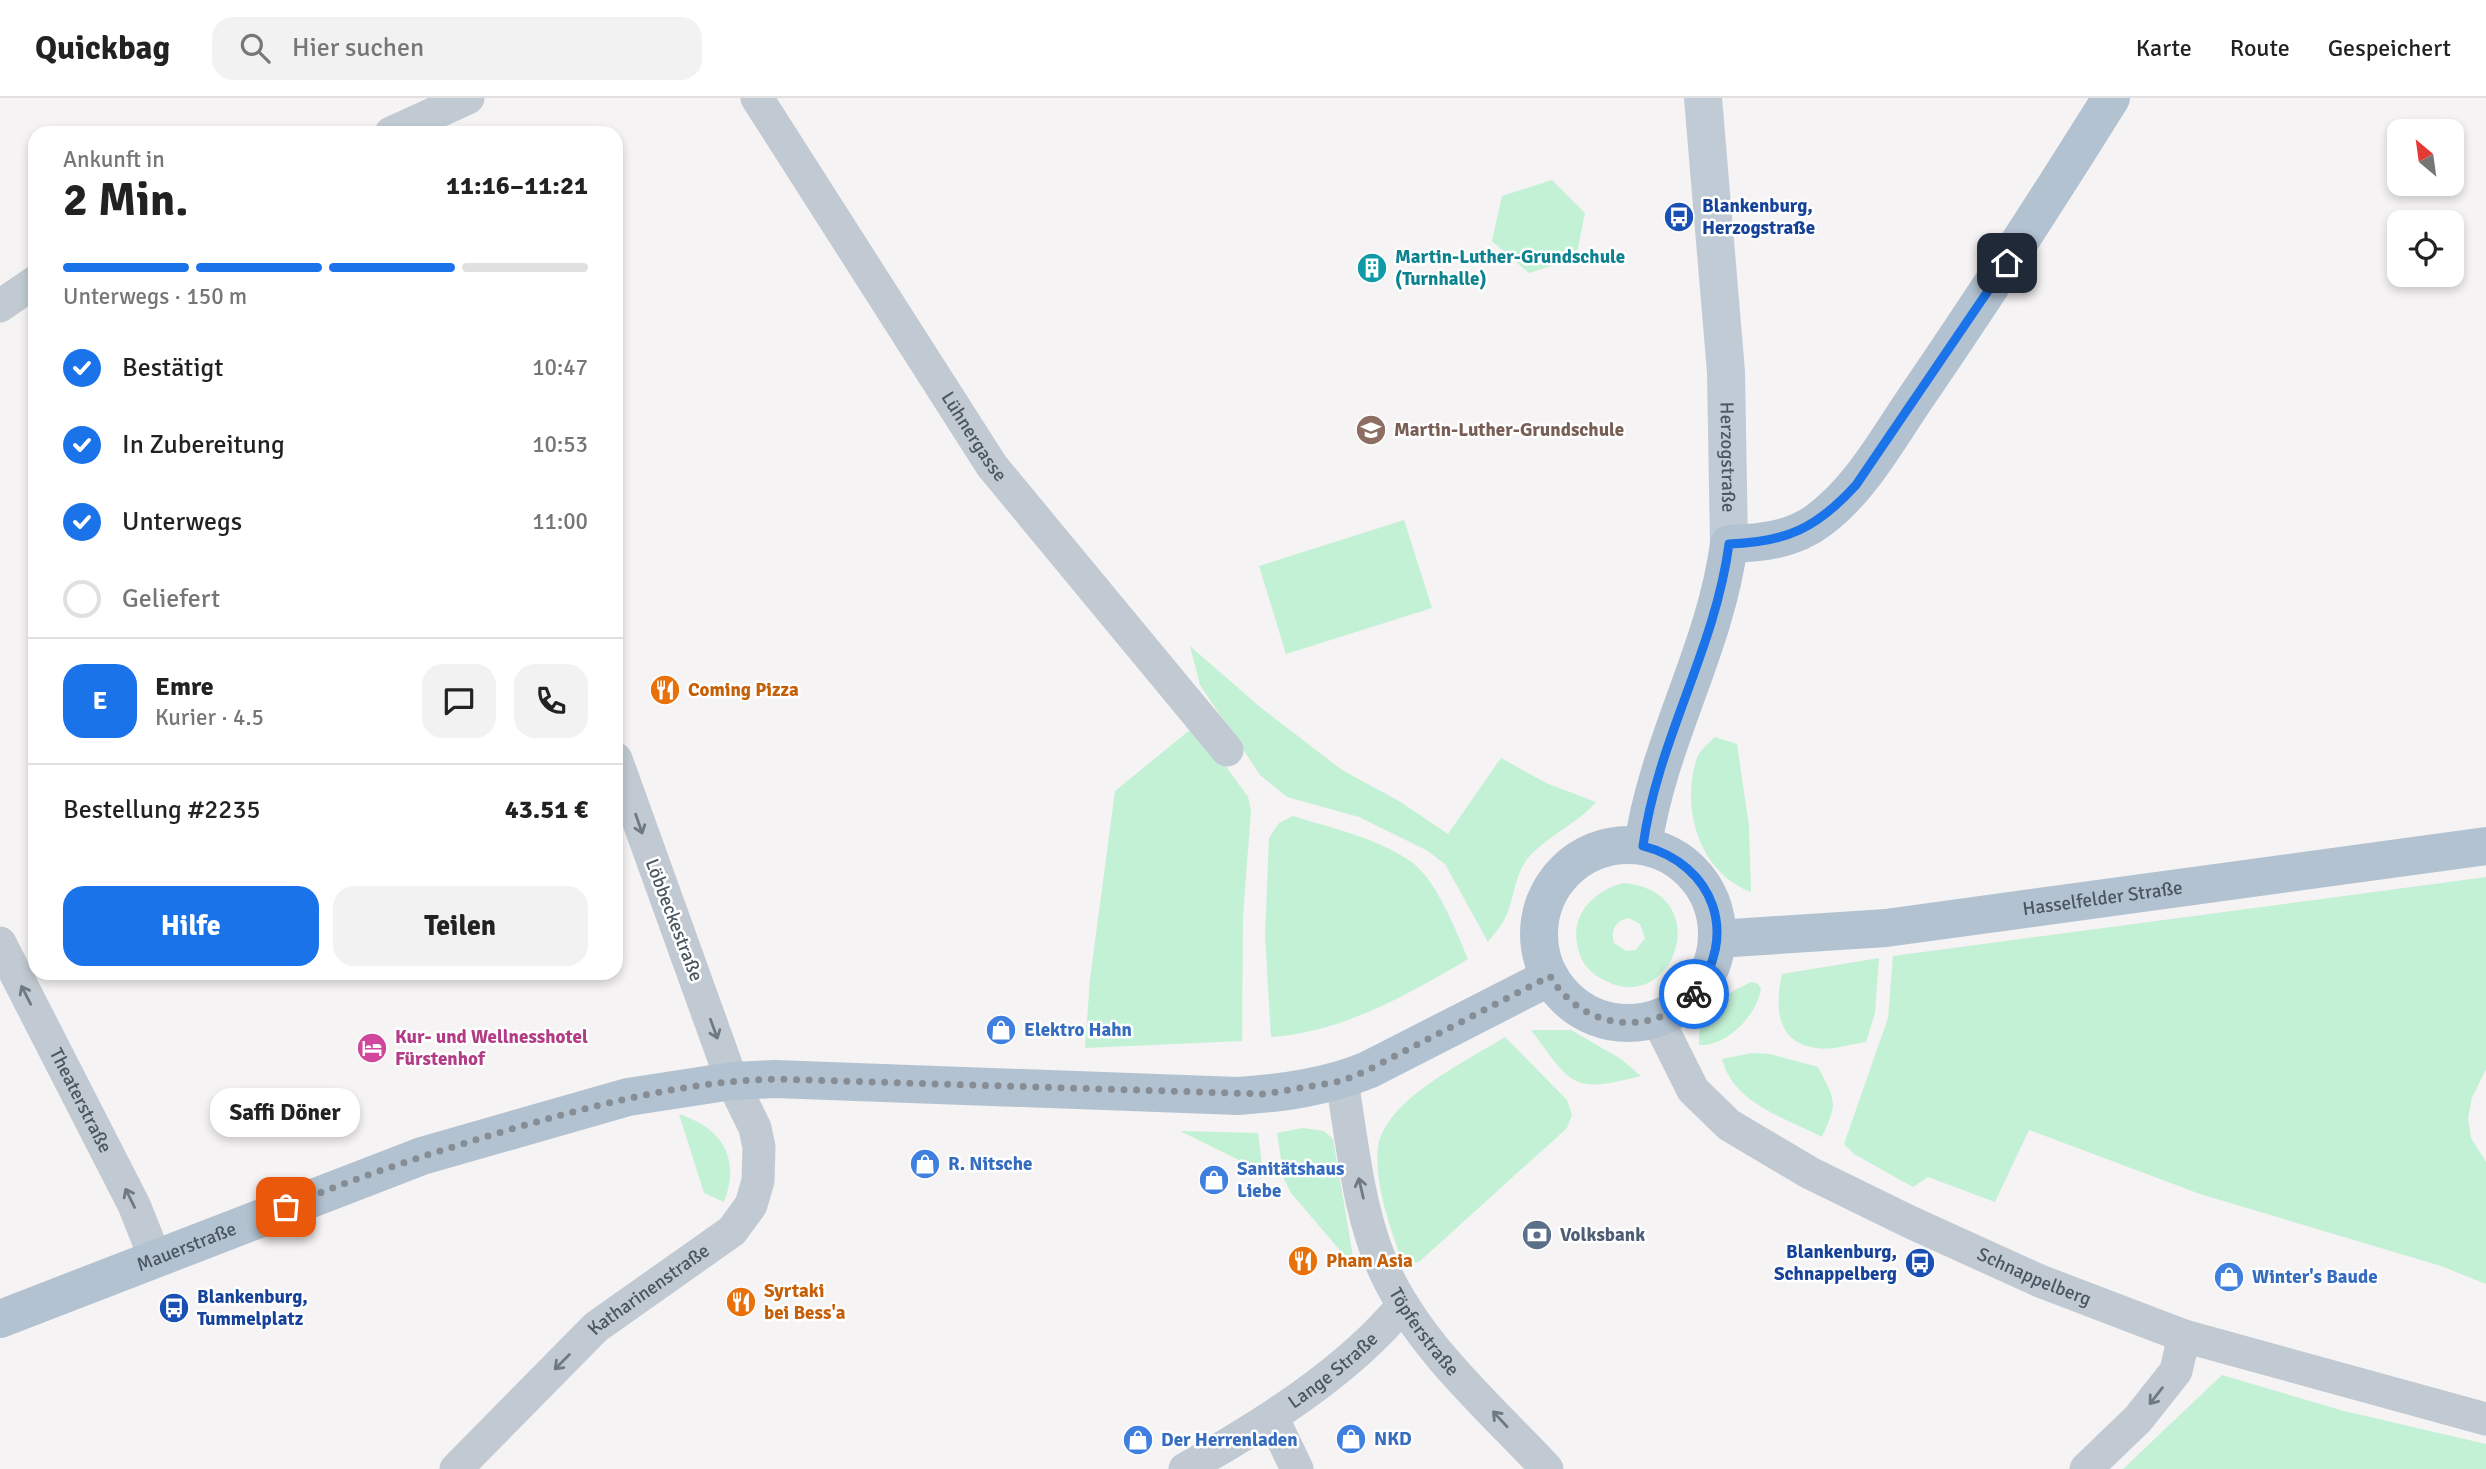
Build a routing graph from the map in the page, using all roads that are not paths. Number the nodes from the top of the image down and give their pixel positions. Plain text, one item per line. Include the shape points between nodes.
1 (468, 98) edge
2 (757, 98) edge
3 (1703, 98) edge
4 (2111, 98) edge
5 (405, 122) edge
6 (28, 287) edge
7 (0, 306) edge
8 (1729, 544) junction
9 (1227, 750) dead end
10 (623, 778) edge
11 (1643, 846) junction
12 (2486, 846) edge
13 (1717, 939) junction
14 (0, 943) edge
15 (1550, 976) junction
16 (1657, 1018) junction
17 (732, 1081) junction
18 (1342, 1081) junction
19 (156, 1260) junction
20 (1403, 1305) junction
21 (0, 1319) edge
22 (2184, 1336) junction
23 (1272, 1418) junction
24 (2486, 1419) edge
25 (456, 1469) edge
26 (1185, 1469) edge
27 (1297, 1469) edge
28 (1547, 1469) edge
29 (2086, 1469) edge

1 - 5 street
2 - 9 street, Lühnergasse via 992,466
3 - 8 street, Herzogstraße via 1726,372
4 - 8 main road via 2021,242 1856,485 1818,522 1797,532 1762,543
6 - 7 street
8 - 11 main road, Herzogstraße via 1716,613 1664,754
10 -> 17 street, Löbbeckestraße
11 - 13 main road via 1678,860 1703,884 1716,916
11 - 15 main road via 1601,850 1576,863 1556,883 1543,908 1539,936
12 - 13 main road, Hasselfelder Straße via 1886,928
13 - 16 main road via 1710,970 1699,988 1676,1009
19 -> 14 street, Theaterstraße via 134,1205
15 - 16 main road via 1571,1003 1590,1015 1623,1023
15 - 18 main road, Mauerstraße
16 - 22 street, Schnappelberg via 1693,1090 1729,1125 1770,1151 1984,1257
17 - 18 main road, Mauerstraße via 939,1083 1238,1096
17 - 19 main road, Mauerstraße via 591,1105 422,1156
17 -> 25 street, Katharinenstraße via 760,1147 751,1205 732,1231 596,1327
20 -> 18 street, Töpferstraße via 1378,1254 1355,1164
19 - 21 main road, Mauerstraße
20 - 23 street, Lange Straße via 1370,1343
28 -> 20 street, Töpferstraße via 1455,1370
22 - 24 street, Schnappelberg
22 -> 29 street via 2176,1371 2138,1419
23 - 26 street, Lange Straße
23 - 27 street

